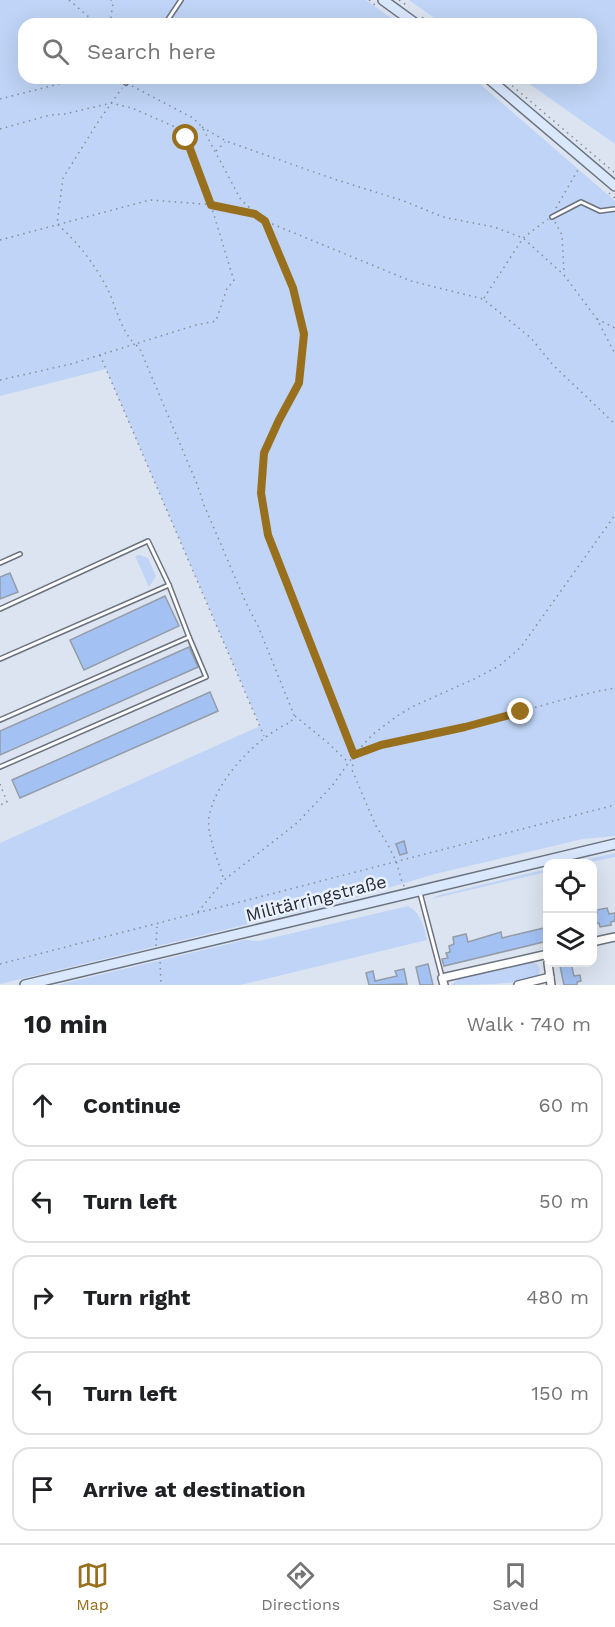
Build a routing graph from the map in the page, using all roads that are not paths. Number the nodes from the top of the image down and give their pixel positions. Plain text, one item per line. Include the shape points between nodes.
1 (181, 0) edge
2 (383, 0) edge
3 (169, 18) edge
4 (408, 18) edge
5 (495, 84) edge
6 (615, 186) edge
7 (615, 209) edge
8 (552, 216) road end
9 (20, 554) dead end
10 (0, 563) edge
11 (169, 585) junction
12 (0, 609) edge
13 (189, 638) junction
14 (0, 659) edge
15 (0, 720) edge
16 (0, 767) edge
17 (615, 844) edge
18 (416, 892) junction
19 (615, 937) edge
20 (597, 941) edge
21 (543, 959) edge
22 (551, 981) edge
23 (443, 982) edge
24 (25, 985) edge
25 (518, 985) edge

1 - 3 lane
2 - 4 main road
5 - 6 main road
7 - 8 lane via 600,211 581,202
9 - 10 lane
11 - 12 lane via 148,541
11 - 13 lane
11 - 14 lane
13 - 15 lane
13 - 16 lane via 206,677
17 - 18 main road, Militärringstraße
18 - 23 lane
18 - 24 main road, Militärringstraße
19 - 20 street
21 - 23 street
22 - 25 street

